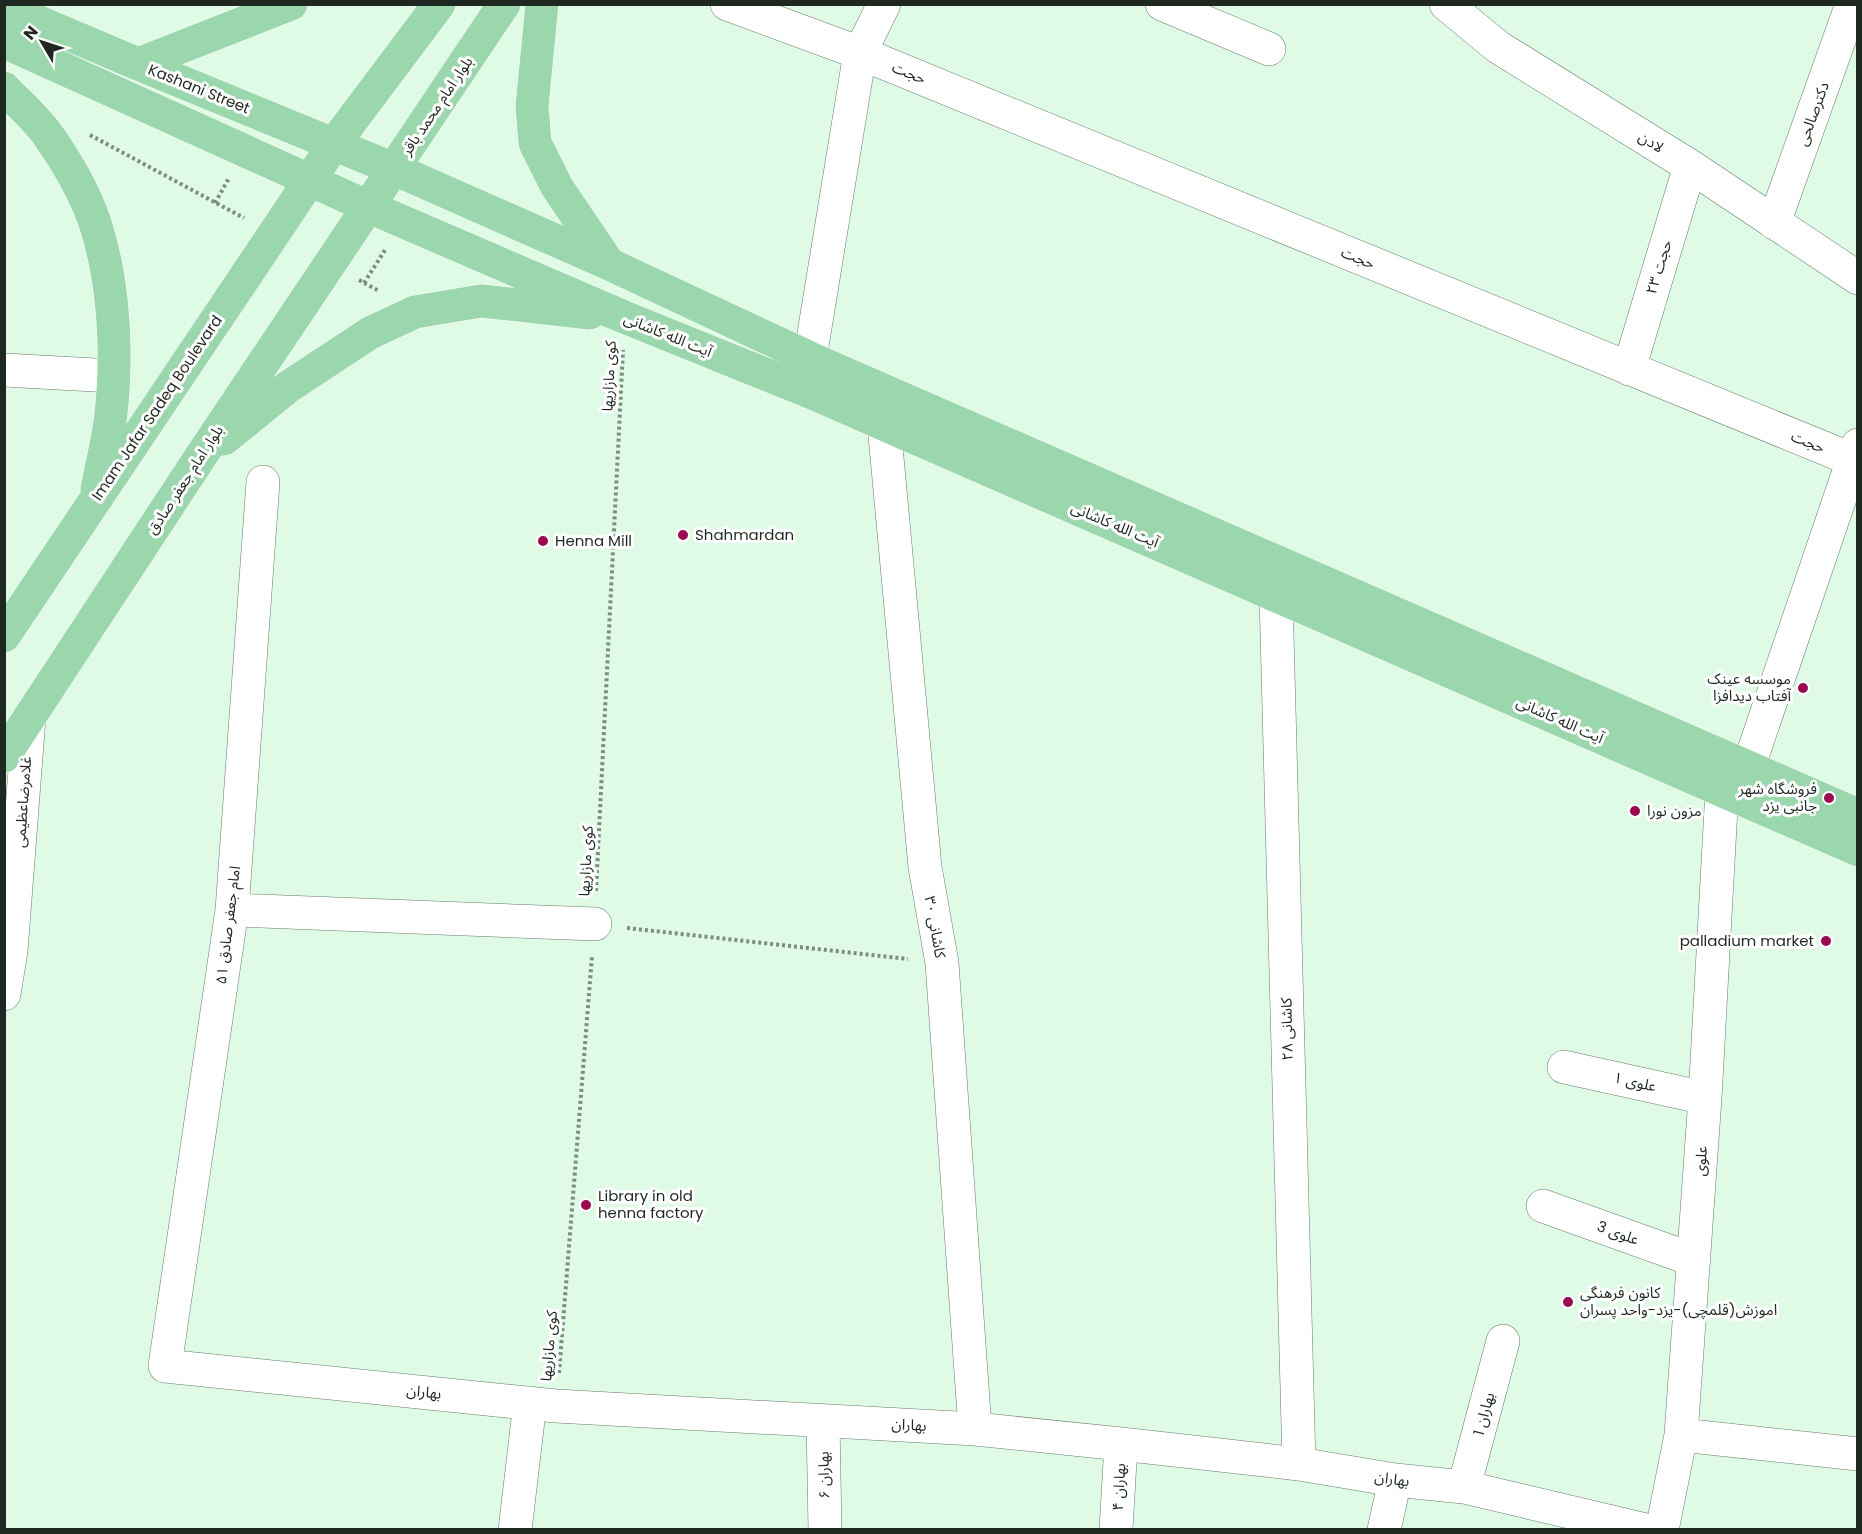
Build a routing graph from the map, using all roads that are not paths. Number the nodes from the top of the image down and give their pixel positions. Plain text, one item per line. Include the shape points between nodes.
1 (291, 4) edge
2 (439, 4) edge
3 (504, 4) edge
4 (542, 4) edge
5 (728, 4) edge
6 (884, 4) edge
7 (1162, 4) edge
8 (1446, 4) edge
9 (1852, 4) edge
10 (4, 7) edge
11 (4, 42) edge
12 (1269, 49) dead end
13 (860, 53) junction
14 (138, 64) junction
15 (4, 88) edge
16 (334, 144) junction
17 (1690, 166) junction
18 (394, 169) junction
19 (310, 180) junction
20 (369, 207) junction
21 (1774, 223) junction
22 (609, 264) junction
23 (1857, 278) edge
24 (624, 317) junction
25 (810, 358) junction
26 (1629, 369) junction
27 (4, 370) edge
28 (113, 376) junction
29 (884, 425) junction
30 (1856, 456) edge
31 (199, 459) junction
32 (263, 482) dead end
33 (95, 502) junction
34 (1276, 595) junction
35 (4, 636) edge
36 (29, 718) junction
37 (4, 756) edge
38 (1748, 768) junction
39 (1722, 790) junction
40 (1857, 815) edge
41 (1857, 850) edge
42 (232, 910) junction
43 (595, 924) road end
44 (4, 994) edge
45 (1564, 1067) dead end
46 (1705, 1098) junction
47 (1543, 1206) dead end
48 (1694, 1260) junction
49 (1503, 1341) dead end
50 (165, 1366) joint
51 (543, 1405) junction
52 (823, 1420) junction
53 (975, 1429) junction
54 (1682, 1435) junction
55 (1121, 1444) junction
56 (1857, 1454) edge
57 (1299, 1464) junction
58 (1395, 1480) junction
59 (1464, 1487) junction
60 (514, 1530) edge
61 (825, 1530) edge
62 (1116, 1530) edge
63 (1384, 1530) edge
64 (1646, 1530) edge
65 (1662, 1530) edge

1 - 14 main road
2 - 16 main road
3 - 18 main road, بلوار امام محمد باقر
4 - 22 main road via 532,106 535,143 557,187
5 - 13 street, حجت
6 - 13 street
7 - 12 street
8 - 17 street, لادن via 1498,47
9 - 21 street, دکترصالحی
10 - 14 main road, Kashani Street
11 - 19 main road
13 - 25 street
13 - 26 street, حجت
14 - 16 main road, Kashani Street
15 - 28 main road via 49,136 94,223 110,287
16 - 18 main road, Kashani Street
16 - 19 main road
17 - 21 street, لادن
17 - 26 street, حجت ۲۳
18 - 20 main road, بلوار امام محمد باقر
18 - 22 main road, آیت الله کاشانی
19 - 20 main road
19 - 33 main road, Imam Jafar Sadeq Boulevard
20 - 24 main road, آیت الله کاشانی
20 - 31 main road, بلوار امام جعفر صادق
21 - 23 street, لادن
22 - 25 main road, آیت الله کاشانی
24 - 29 main road, آیت الله کاشانی
24 - 31 main road via 481,301 415,312 370,333 288,387
25 - 38 main road, آیت الله کاشانی
26 - 30 street, حجت
27 - 28 street
28 - 33 main road via 110,421
29 - 34 main road, آیت الله کاشانی
29 - 53 street, کاشانی ۳۰ via 925,867 942,963
30 - 38 street
31 - 36 main road, بلوار امام جعفر صادق
32 - 42 street, امام جعفر صادق ۵۱
33 - 35 main road, Imam Jafar Sadeq Boulevard
34 - 39 main road, آیت الله کاشانی
34 - 57 street, کاشانی ۲۸
36 - 37 main road, بلوار امام جعفر صادق
36 - 44 street, غلامرضاعظیمی via 11,951
38 - 40 main road, آیت الله کاشانی
39 - 41 main road, آیت الله کاشانی
39 - 46 street, علوی
42 - 43 street
42 - 50 street, امام جعفر صادق ۵۱
45 - 46 street, علوی ۱
46 - 48 street, علوی
47 - 48 street, علوی 3
48 - 54 street, علوی
49 - 59 street, بهاران 1
50 - 51 street, بهاران
51 - 52 street, بهاران
51 - 60 street
52 - 53 street, بهاران
52 - 61 street, بهاران ۶
53 - 55 street, بهاران
54 - 56 street
54 - 65 street, علوی
55 - 57 street, بهاران
55 - 62 street, بهاران ۴
57 - 58 street, بهاران
58 - 59 street, بهاران
58 - 63 street
59 - 64 street, بهاران

